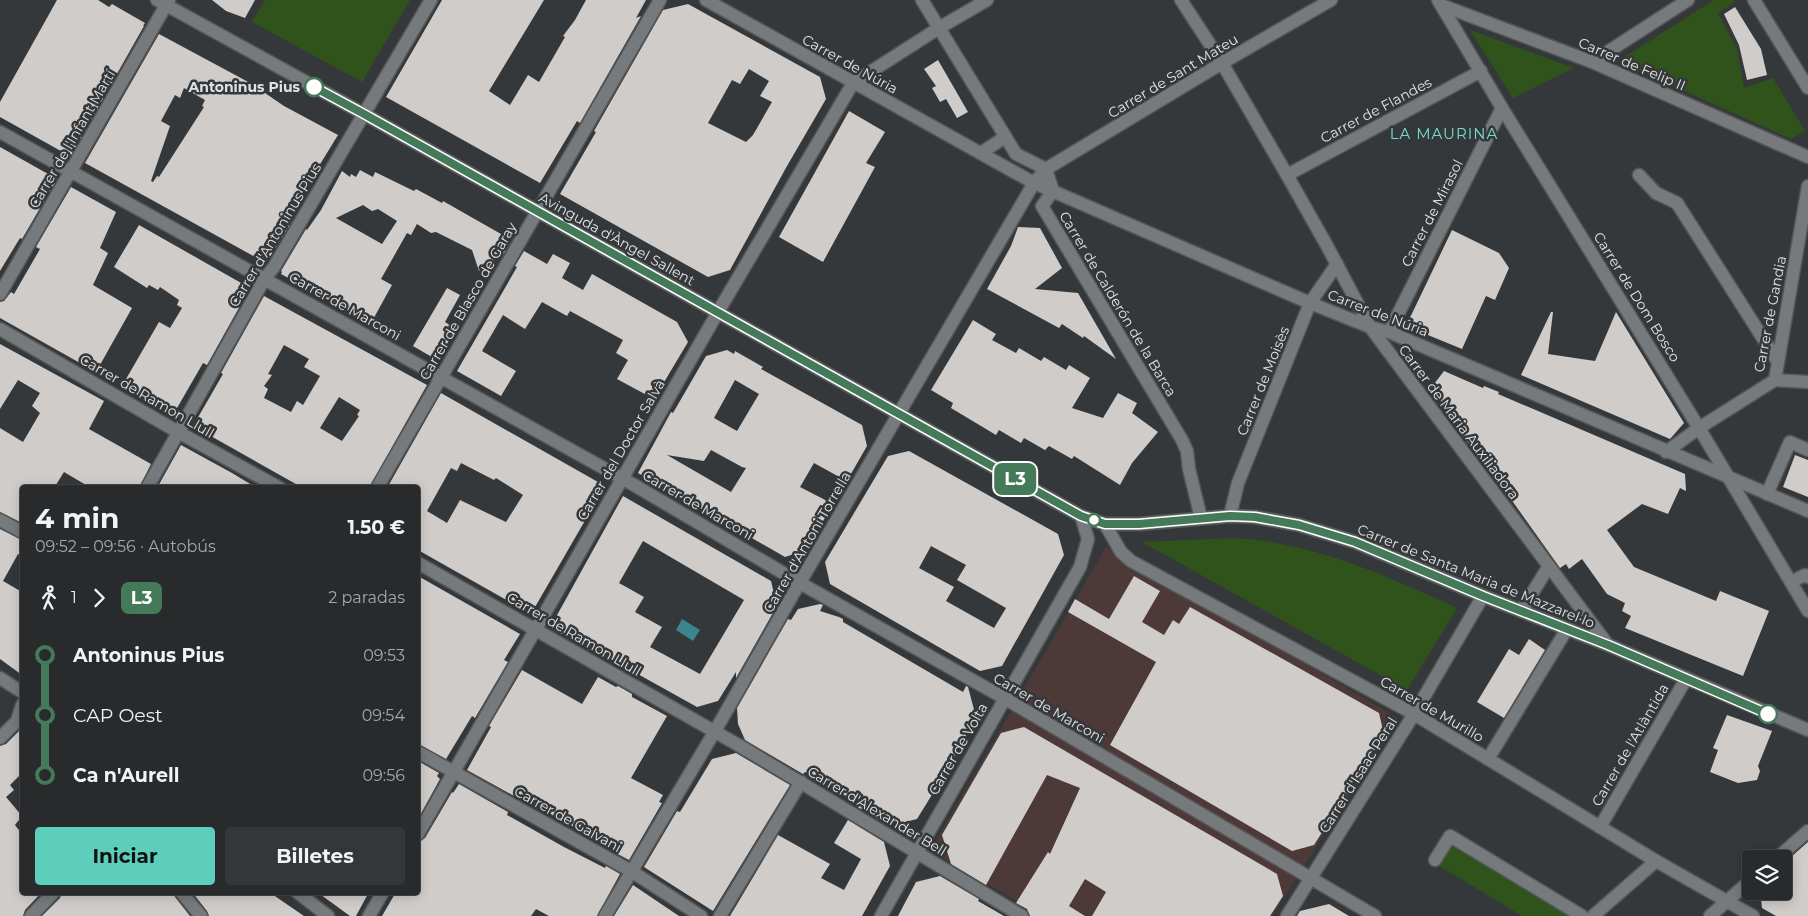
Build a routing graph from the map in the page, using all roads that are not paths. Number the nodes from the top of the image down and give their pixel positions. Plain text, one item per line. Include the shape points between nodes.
1 (431, 0) edge
2 (660, 0) edge
3 (706, 0) edge
4 (922, 0) edge
5 (987, 0) edge
6 (1180, 0) edge
7 (1331, 0) edge
8 (1688, 0) edge
9 (1754, 0) edge
10 (164, 2) edge
11 (1440, 3) edge
12 (939, 28) junction
13 (1592, 62) junction
14 (1222, 63) junction
15 (1480, 71) junction
16 (853, 83) junction
17 (1808, 88) edge
18 (1502, 108) junction
19 (364, 114) junction
20 (0, 132) edge
21 (1004, 137) junction
22 (981, 153) junction
23 (1808, 157) edge
24 (1046, 169) junction
25 (71, 172) junction
26 (1287, 175) junction
27 (1639, 176) dead end
28 (1034, 183) junction
29 (1808, 186) edge
30 (1053, 191) junction
31 (537, 211) junction
32 (1337, 264) junction
33 (265, 278) junction
34 (0, 294) edge
35 (1310, 303) junction
36 (718, 312) junction
37 (1370, 327) junction
38 (0, 330) edge
39 (1389, 332) junction
40 (1778, 362) junction
41 (441, 378) junction
42 (1775, 380) junction
43 (1808, 382) edge
44 (900, 413) junction
45 (1700, 428) junction
46 (178, 432) junction
47 (1808, 450) edge
48 (1666, 452) junction
49 (1729, 478) junction
50 (623, 479) junction
51 (149, 485) edge
52 (275, 485) edge
53 (379, 485) edge
54 (1767, 494) junction
55 (1062, 505) joint
56 (1808, 511) edge
57 (1081, 516) junction
58 (1230, 516) junction
59 (1201, 518) junction
60 (0, 520) edge
61 (1105, 524) junction
62 (20, 531) edge
63 (420, 564) edge
64 (1549, 566) junction
65 (1808, 576) edge
66 (1791, 582) junction
67 (800, 583) junction
68 (1483, 596) junction
69 (1521, 611) junction
70 (1808, 611) edge
71 (1568, 629) junction
72 (534, 630) junction
73 (1608, 645) junction
74 (0, 678) edge
75 (1686, 679) junction
76 (20, 691) edge
77 (1004, 698) junction
78 (20, 710) edge
79 (1414, 714) junction
80 (1808, 730) edge
81 (715, 731) junction
82 (0, 738) edge
83 (420, 753) edge
84 (1488, 759) junction
85 (453, 772) junction
86 (801, 782) junction
87 (1600, 827) junction
88 (420, 830) edge
89 (1808, 831) edge
90 (1786, 850) edge
91 (916, 852) junction
92 (1436, 860) dead end
93 (1656, 861) junction
94 (631, 871) junction
95 (1311, 879) junction
96 (1742, 888) edge
97 (51, 895) edge
98 (184, 895) edge
99 (301, 895) edge
100 (381, 895) edge
101 (1727, 901) junction
102 (31, 916) edge
103 (201, 916) edge
104 (328, 916) edge
105 (369, 916) edge
106 (605, 916) edge
107 (701, 916) edge
108 (720, 916) edge
109 (881, 916) edge
110 (1022, 916) edge
111 (1287, 916) edge
112 (1375, 916) edge
113 (1582, 916) edge
114 (1593, 916) edge
115 (1710, 916) edge
116 (1752, 916) edge

1 - 19 street, Carrer d'Antoninus Pius
2 - 31 street, Carrer de Blasco de Garay
3 - 16 street, Carrer de Núria
4 - 12 street
5 - 12 street
6 - 14 street, Carrer de Maria Auxiliadora
7 - 14 street, Carrer de Sant Mateu
8 - 13 street
9 - 17 street
10 - 19 street, Avinguda d'Àngel Sallent
10 - 25 street, Carrer de l'Infant Martí
11 - 13 street, Carrer de Felip II
11 - 15 street, Carrer de Dom Bosco
12 - 16 street
12 - 21 street
13 - 23 street, Carrer de Felip II
14 - 24 street, Carrer de Sant Mateu
14 - 26 street, Carrer de Maria Auxiliadora
15 - 18 street, Carrer de Dom Bosco
15 - 26 street, Carrer de Flandes
16 - 22 street, Carrer de Núria
16 - 36 street, Carrer del Doctor Salvà
18 - 39 street, Carrer de Mirasol
18 - 45 street, Carrer de Dom Bosco
19 - 31 street, Avinguda d'Àngel Sallent
19 - 33 street, Carrer d'Antoninus Pius
20 - 25 street, Carrer de Marconi
21 - 22 street
21 - 24 street via 1016,154
22 - 28 street, Carrer de Núria
24 - 28 street, Carrer de Sant Mateu
24 - 30 street
25 - 33 street, Carrer de Marconi
25 - 34 street, Carrer de l'Infant Martí
26 - 32 street, Carrer de Maria Auxiliadora
27 - 40 street via 1656,192 1677,203
28 - 30 street, Carrer de Núria
28 - 44 street, Carrer d'Antoni Torrella
29 - 40 street, Carrer de Gandia
30 - 35 street, Carrer de Núria
30 - 59 street, Carrer de Calderón de la Barca via 1042,206 1182,440
31 - 36 street, Avinguda d'Àngel Sallent
31 - 41 street, Carrer de Blasco de Garay
32 - 35 street, Carrer de Moisès
32 - 37 street, Carrer de Maria Auxiliadora
33 - 41 street, Carrer de Marconi
33 - 46 street, Carrer d'Antoninus Pius
35 - 37 street, Carrer de Núria
35 - 58 street, Carrer de Moisès via 1238,483
36 - 44 street, Avinguda d'Àngel Sallent
36 - 50 street, Carrer del Doctor Salvà
37 - 39 street, Carrer de Núria
37 - 64 street, Carrer de Maria Auxiliadora
38 - 46 street, Carrer de Ramon Llull
39 - 48 street, Carrer de Núria
40 - 42 street, Carrer de Gandia
41 - 50 street, Carrer de Marconi
41 - 53 street, Carrer de Blasco de Garay
42 - 43 street
42 - 45 street, Carrer de Gandia
44 - 55 street, Avinguda d'Àngel Sallent
44 - 67 street, Carrer d'Antoni Torrella
45 - 48 street, Carrer de Gandia
45 - 49 street, Carrer de Dom Bosco
46 - 51 street, Carrer d'Antoninus Pius
46 - 52 street, Carrer de Ramon Llull
47 - 54 street via 1790,442
48 - 49 street, Carrer de Núria
49 - 54 street, Carrer de Núria
49 - 66 street, Carrer de Dom Bosco
50 - 67 street, Carrer de Marconi
50 - 72 street, Carrer del Doctor Salvà
54 - 56 street, Carrer de Núria
55 - 57 street, Carrer de Santa Maria de Mazzarel·lo
57 - 61 street, Carrer de Santa Maria de Mazzarel·lo
57 - 77 street, Carrer de Volta via 1088,539 1080,567
58 - 59 street, Carrer de Santa Maria de Mazzarel·lo
58 - 68 street, Carrer de Santa Maria de Mazzarel·lo via 1299,525 1355,542
59 - 61 street, Carrer de Santa Maria de Mazzarel·lo
60 - 62 street
61 - 79 street, Carrer de Murillo via 1121,552 1131,561
63 - 72 street, Carrer de Ramon Llull
64 - 69 street
64 - 73 street, Carrer de Maria Auxiliadora
65 - 66 street
66 - 70 street, Carrer de Dom Bosco
67 - 77 street, Carrer de Marconi
67 - 81 street, Carrer d'Antoni Torrella
68 - 69 street, Carrer de Santa Maria de Mazzarel·lo
68 - 79 street, Carrer d'Isaac Peral
69 - 71 street, Carrer de Santa Maria de Mazzarel·lo
71 - 73 street, Carrer de Santa Maria de Mazzarel·lo
71 - 84 street
72 - 81 street, Carrer de Ramon Llull
72 - 85 street, Carrer del Doctor Salvà
73 - 75 street, Carrer de Santa Maria de Mazzarel·lo
74 - 76 street
75 - 80 street, Carrer de Santa Maria de Mazzarel·lo
75 - 87 street, Carrer de l'Atlàntida
77 - 91 street, Carrer de Volta
77 - 95 street, Carrer de Marconi
78 - 82 street via 16,721
79 - 84 street, Carrer de Murillo
79 - 95 street, Carrer d'Isaac Peral
81 - 86 street, Carrer d'Alexander Bell
81 - 94 street, Carrer d'Antoni Torrella
83 - 85 street, Carrer de Galvani
84 - 87 street, Carrer de Murillo
85 - 88 street, Carrer del Doctor Salvà
85 - 94 street, Carrer de Galvani
86 - 91 street, Carrer d'Alexander Bell
86 - 108 street
87 - 93 street, Carrer de Murillo
89 - 90 street
91 - 109 street, Carrer de Volta
91 - 110 street, Carrer d'Alexander Bell
92 - 113 street via 1450,836
93 - 101 street, Carrer de Murillo
93 - 114 street
94 - 106 street, Carrer d'Antoni Torrella
94 - 107 street, Carrer de Galvani
95 - 111 street, Carrer d'Isaac Peral
95 - 112 street, Carrer de Marconi
96 - 101 street
97 - 102 street
98 - 103 street
99 - 104 street
100 - 105 street
101 - 115 street
101 - 116 street, Carrer de Murillo

